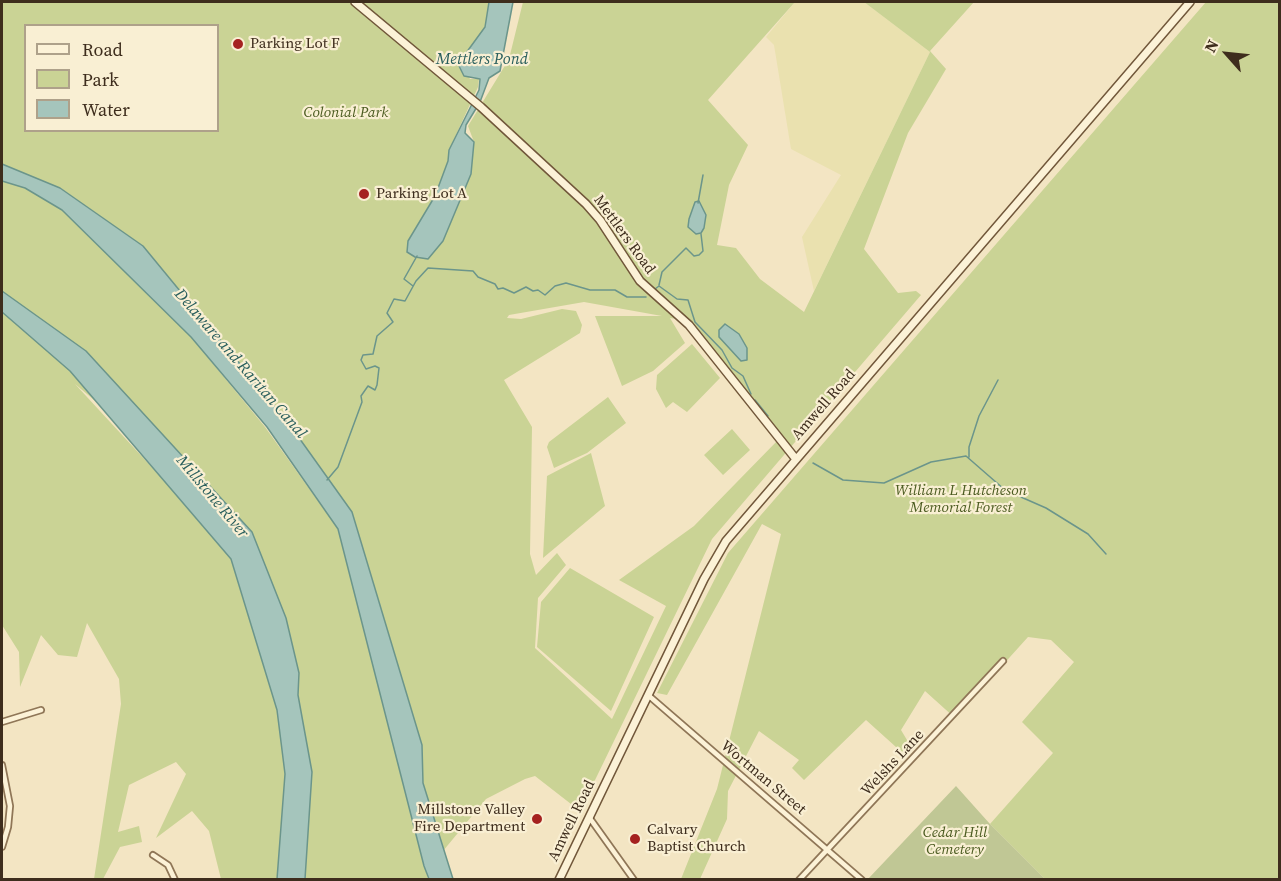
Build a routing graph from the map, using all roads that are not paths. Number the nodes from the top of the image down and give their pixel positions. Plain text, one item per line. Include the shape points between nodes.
1 (355, 2) edge
2 (1190, 2) edge
3 (795, 458) junction
4 (1003, 661) dead end
5 (648, 695) junction
6 (41, 710) dead end
7 (2, 722) edge
8 (2, 765) edge
9 (589, 818) junction
10 (2, 847) edge
11 (829, 849) junction
12 (153, 855) dead end
13 (175, 879) edge
14 (559, 879) edge
15 (634, 879) edge
16 (799, 879) edge
17 (862, 879) edge

1 - 3 main road, Mettlers Road via 481,107 596,214 640,281 689,325
2 - 3 main road, Amwell Road
3 - 5 main road, Amwell Road via 718,553
4 - 11 street, Welshs Lane
5 - 9 main road, Amwell Road
5 - 11 street, Wortman Street
6 - 7 street
8 - 10 street via 10,806
9 - 14 main road, Amwell Road
9 - 15 street
11 - 16 street, Welshs Lane
11 - 17 street, Wortman Street
12 - 13 street via 168,866

